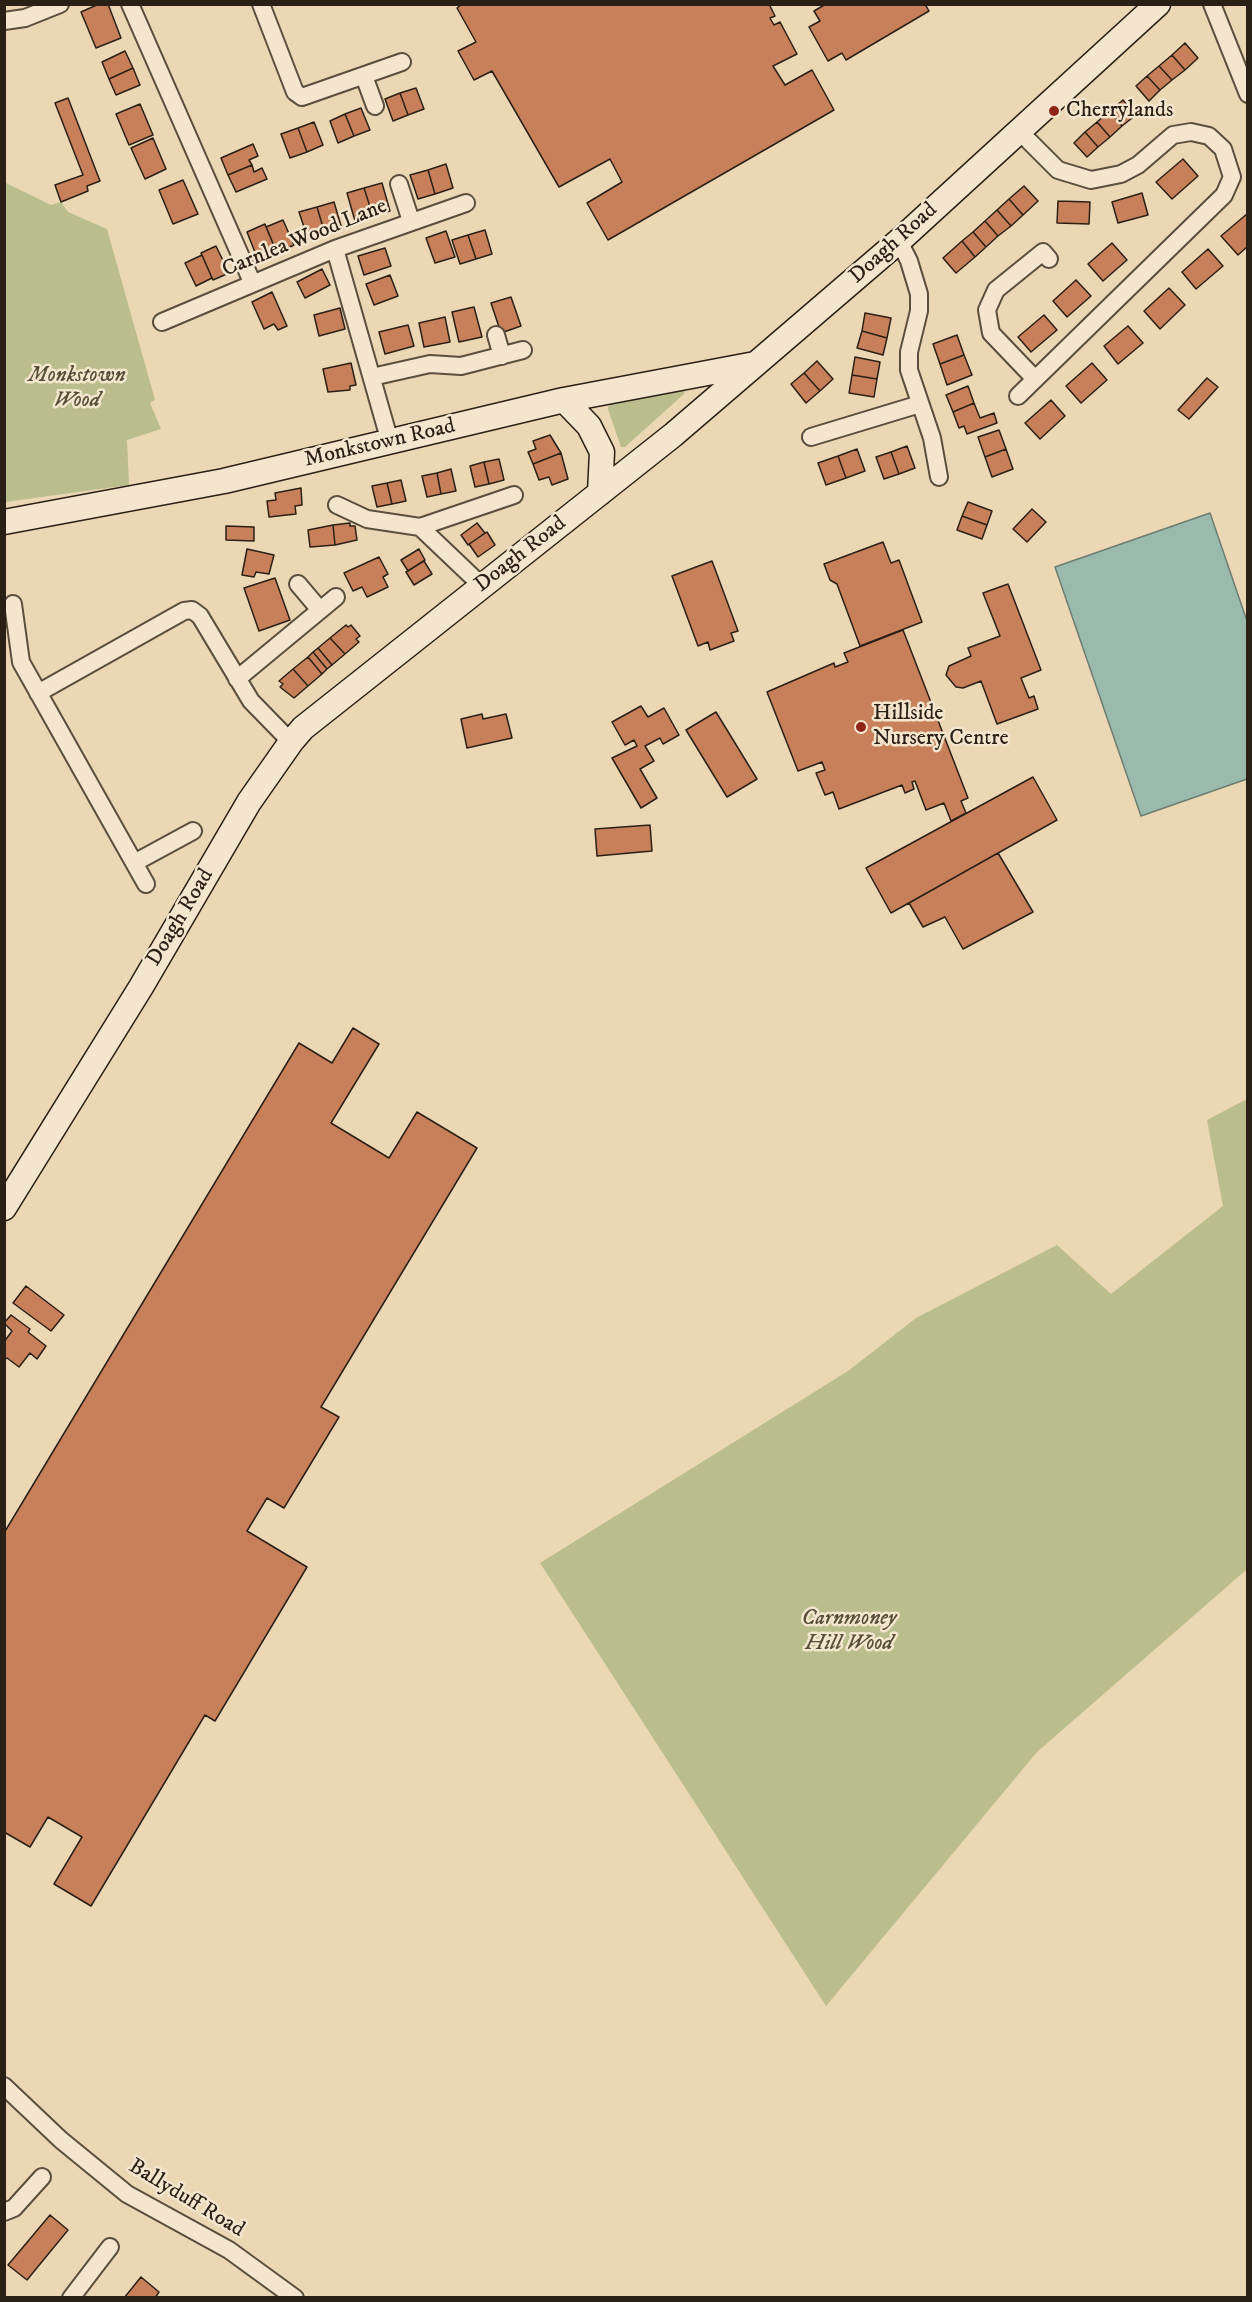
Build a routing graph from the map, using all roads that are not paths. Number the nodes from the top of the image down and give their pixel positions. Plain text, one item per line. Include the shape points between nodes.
1 (60, 4) edge
2 (129, 4) edge
3 (261, 4) edge
4 (1158, 4) edge
5 (1212, 4) edge
6 (4, 21) edge
7 (402, 62) dead end
8 (364, 76) junction
9 (1248, 94) edge
10 (375, 106) dead end
11 (1018, 130) junction
12 (399, 184) dead end
13 (466, 203) dead end
14 (411, 221) junction
15 (899, 241) junction
16 (335, 249) junction
17 (1049, 259) dead end
18 (252, 282) junction
19 (162, 322) dead end
20 (496, 335) dead end
21 (523, 350) dead end
22 (502, 356) junction
23 (755, 364) junction
24 (372, 377) junction
25 (1035, 379) junction
26 (1018, 396) dead end
27 (564, 400) junction
28 (920, 404) junction
29 (811, 437) dead end
30 (390, 442) junction
31 (939, 477) dead end
32 (600, 493) junction
33 (514, 495) dead end
34 (337, 505) dead end
35 (4, 522) edge
36 (420, 527) junction
37 (298, 584) dead end
38 (482, 586) junction
39 (336, 597) dead end
40 (13, 603) dead end
41 (320, 610) junction
42 (237, 679) junction
43 (38, 693) junction
44 (291, 742) junction
45 (193, 831) dead end
46 (134, 863) junction
47 (146, 884) dead end
48 (4, 1208) edge
49 (4, 2086) edge
50 (42, 2177) dead end
51 (4, 2212) edge
52 (110, 2247) dead end
53 (71, 2298) edge
54 (295, 2298) edge

1 - 6 street via 25,18
2 - 18 street
3 - 8 street via 295,92 302,97
4 - 11 main road, Doagh Road
5 - 9 street
7 - 8 street
8 - 10 street
11 - 15 main road, Doagh Road
11 - 25 street via 1058,170 1091,180 1108,179 1138,165 1173,135 1191,132 1209,136 1223,149 1232,177 1224,195
12 - 14 street
13 - 14 street, Carnlea Wood Lane
14 - 16 street, Carnlea Wood Lane
15 - 23 main road, Doagh Road
15 - 28 street via 919,294 909,370
16 - 18 street, Carnlea Wood Lane
16 - 24 street
17 - 25 street via 1042,252 996,290 987,310 991,333
18 - 19 street, Carnlea Wood Lane
20 - 22 street
21 - 22 street
22 - 24 street via 461,366 430,364
23 - 27 main road, Monkstown Road
23 - 32 main road, Doagh Road
24 - 30 street
25 - 26 street
27 - 30 main road, Monkstown Road
27 - 32 main road via 589,426 602,452
28 - 29 street
28 - 31 street via 932,438
30 - 35 main road, Monkstown Road via 224,481
32 - 38 main road, Doagh Road
33 - 36 street
34 - 36 street via 367,519
36 - 38 street
37 - 41 street
38 - 44 main road, Doagh Road via 329,707
39 - 41 street
40 - 43 street via 21,662
41 - 42 street
42 - 43 street via 200,616 192,610
42 - 44 street via 251,701
43 - 46 street
44 - 48 main road, Doagh Road via 249,802 141,987
45 - 46 street
46 - 47 street
49 - 54 street, Ballyduff Road via 127,2194 229,2250
50 - 51 street via 14,2208
52 - 53 street

